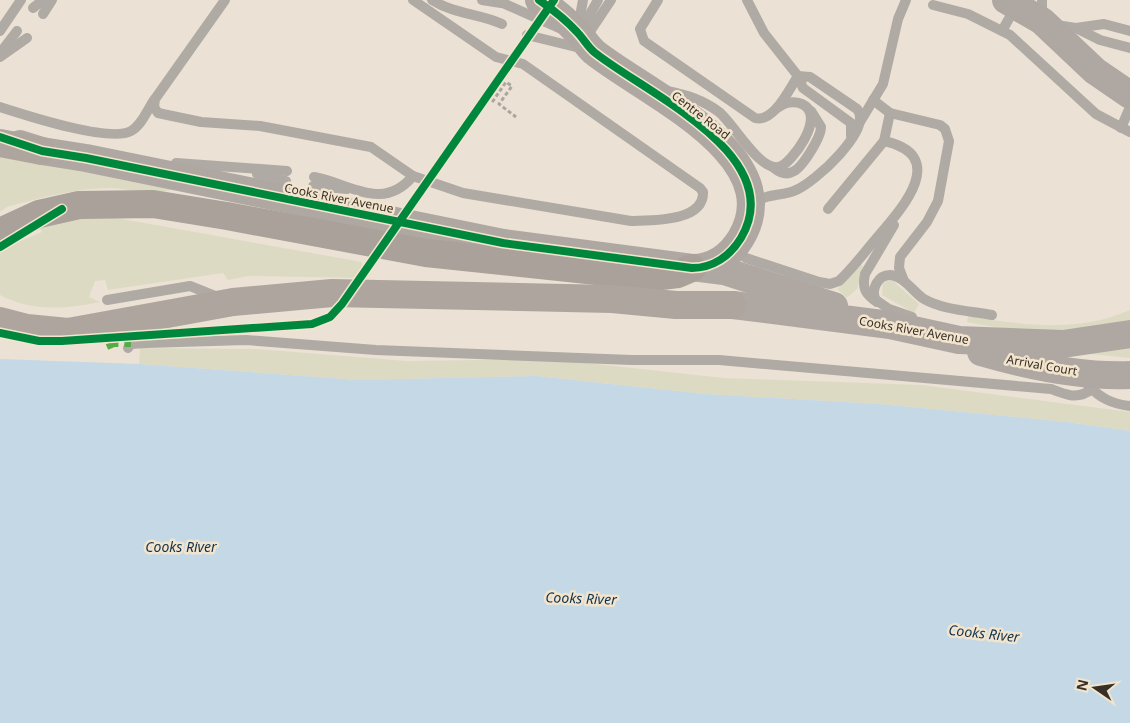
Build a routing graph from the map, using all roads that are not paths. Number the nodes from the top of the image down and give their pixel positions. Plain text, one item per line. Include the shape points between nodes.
1 (21, 0) edge
2 (43, 0) edge
3 (52, 0) edge
4 (224, 0) edge
5 (413, 0) edge
6 (432, 0) edge
7 (482, 0) edge
8 (539, 0) edge
9 (556, 0) edge
10 (583, 0) edge
11 (598, 0) edge
12 (611, 0) edge
13 (658, 0) edge
14 (747, 0) edge
15 (906, 0) edge
16 (499, 2) edge
17 (932, 5) dead end
18 (1023, 7) edge
19 (33, 8) dead end
20 (43, 14) dead end
21 (502, 24) dead end
22 (1076, 28) junction
23 (0, 31) edge
24 (17, 31) dead end
25 (1002, 31) junction
26 (1130, 31) edge
27 (527, 34) dead end
28 (27, 38) dead end
29 (587, 39) junction
30 (1130, 48) edge
31 (0, 55) edge
32 (1095, 71) junction
33 (798, 76) junction
34 (1130, 84) edge
35 (644, 86) junction
36 (1130, 95) edge
37 (155, 99) junction
38 (873, 100) junction
39 (0, 107) edge
40 (1130, 107) edge
41 (776, 108) junction
42 (890, 113) junction
43 (859, 124) junction
44 (1125, 130) edge
45 (0, 136) edge
46 (851, 136) junction
47 (884, 141) junction
48 (0, 143) edge
49 (42, 151) junction
50 (86, 158) junction
51 (286, 176) dead end
52 (413, 176) junction
53 (314, 181) dead end
54 (906, 204) junction
55 (828, 209) dead end
56 (750, 213) junction
57 (286, 227) junction
58 (0, 232) edge
59 (734, 249) junction
60 (696, 268) junction
61 (904, 281) junction
62 (107, 300) dead end
63 (233, 302) junction
64 (733, 305) junction
65 (885, 314) junction
66 (992, 314) dead end
67 (0, 321) edge
68 (1128, 335) edge
69 (948, 337) junction
70 (128, 348) dead end
71 (1130, 375) edge
72 (1089, 381) junction
73 (1130, 406) edge

1 - 23 lane
2 - 19 lane
3 - 20 lane
4 - 37 lane
5 - 52 lane via 496,57 523,64 700,188 704,198 690,214 631,221 463,193
6 - 21 lane via 458,13
7 - 16 lane
8 - 29 street, Centre Road
9 - 29 lane
10 - 29 lane via 582,18
11 - 29 lane via 590,14
12 - 29 lane
13 - 41 lane via 640,29 644,41 755,118 768,117
14 - 33 lane via 764,33
15 - 38 lane via 898,19 883,84
16 - 29 lane
17 - 25 lane via 968,14
18 - 22 lane
18 - 25 lane
18 - 32 street
22 - 26 lane via 1104,24
22 - 30 lane via 1100,40
24 - 31 lane
25 - 44 lane via 1089,109
27 - 29 lane via 558,44
28 - 31 lane
29 - 35 street, Centre Road
32 - 34 lane
32 - 36 street
33 - 41 lane
33 - 43 lane via 810,77 857,109 861,116
33 - 46 lane via 803,88 851,123
35 - 41 lane via 692,96 704,102 731,124 755,155 771,166 782,166 811,127 811,112 792,102
35 - 56 street, Centre Road via 714,136 734,158 748,186
37 - 39 lane via 137,127 122,134 79,129
37 - 52 lane via 154,107 163,116 260,126 371,147
38 - 42 lane
38 - 43 lane
40 - 44 lane
42 - 47 lane
42 - 61 lane via 940,125 949,141 935,207 900,257 899,268
43 - 46 lane
45 - 49 street, Cooks River Avenue
46 - 56 lane via 828,169 797,190 759,200
47 - 54 lane via 907,149 917,165 915,184
47 - 55 lane
48 - 49 highway
49 - 50 street, Cooks River Avenue
50 - 51 lane via 162,162
50 - 60 street, Cooks River Avenue via 503,243
52 - 53 lane via 398,190 385,195
54 - 59 lane via 841,279 832,284 746,258
54 - 65 lane via 863,282 866,294
56 - 59 street, Centre Road
57 - 58 main road via 161,206 104,204 79,205 39,214
57 - 60 main road via 426,253 518,265 653,277
57 - 64 main road via 425,267 676,294
59 - 60 street, Centre Road via 720,260
60 - 65 street, Cooks River Avenue via 724,271
61 - 65 lane via 891,275 878,281 874,296
61 - 66 lane via 933,303
62 - 63 lane via 190,286
63 - 64 highway via 332,293
63 - 67 highway via 68,332 27,328
64 - 65 street, Cooks River Avenue
65 - 69 street, Cooks River Avenue
68 - 69 street, Cooks River Avenue via 1063,344
69 - 72 street, Arrival Court via 972,349
70 - 72 lane via 131,344 246,340 376,350 632,360 719,360 1051,389 1070,396 1084,395
71 - 72 street, Arrival Court
72 - 73 lane via 1115,404

